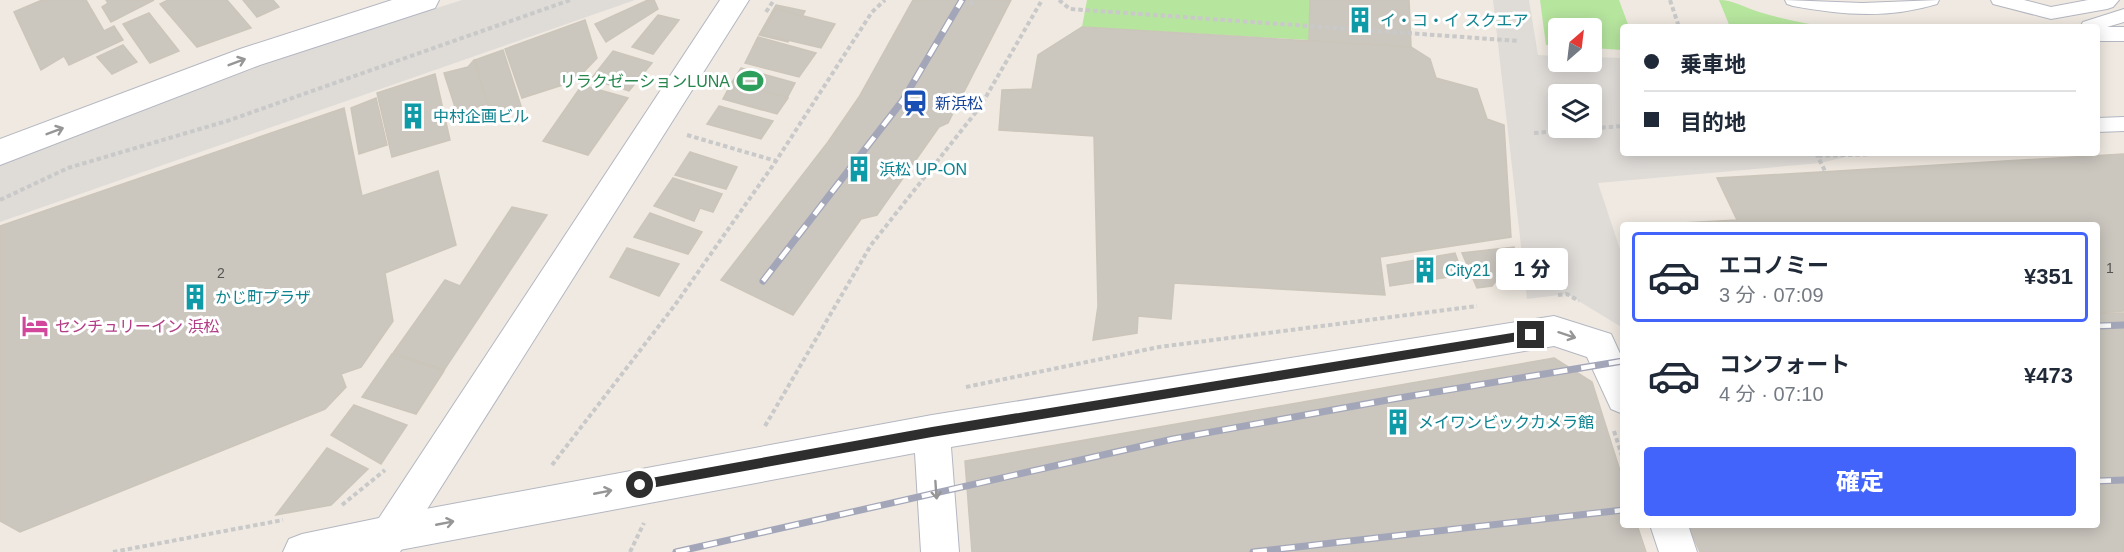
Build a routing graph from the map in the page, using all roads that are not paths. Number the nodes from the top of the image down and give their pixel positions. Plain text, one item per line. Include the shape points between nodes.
1 (425, 0) edge
2 (735, 0) edge
3 (1793, 0) edge
4 (1931, 0) edge
5 (1999, 0) edge
6 (2111, 0) edge
7 (386, 5) edge
8 (2124, 15) edge
9 (2098, 24) edge
10 (2100, 34) edge
11 (2124, 34) edge
12 (2124, 124) edge
13 (2100, 125) edge
14 (0, 152) edge
15 (1620, 391) edge
16 (932, 432) junction
17 (1670, 528) edge
18 (296, 535) edge
19 (383, 543) edge
20 (940, 552) edge
21 (1678, 552) edge

1 - 7 street
2 - 19 street
3 - 4 lane via 1844,10 1908,7
5 - 6 lane via 2051,13
14 -> 7 street
8 - 9 lane
10 - 11 lane
12 - 13 lane
16 -> 15 street via 1554,331 1599,345
19 -> 16 street via 557,485 640,485
16 -> 20 street
17 - 21 street
18 - 19 street

